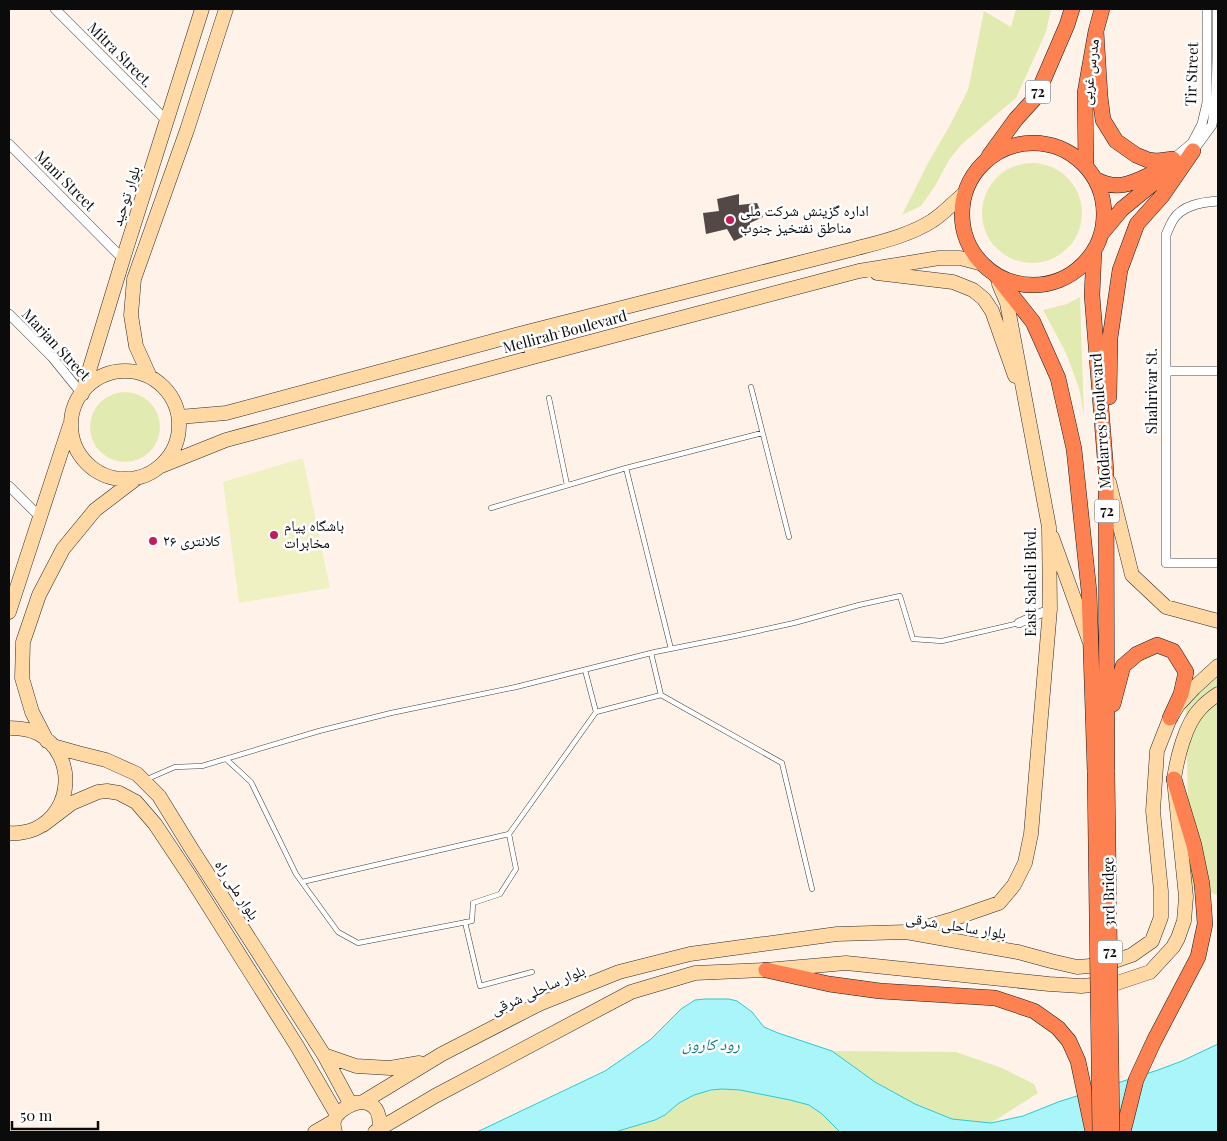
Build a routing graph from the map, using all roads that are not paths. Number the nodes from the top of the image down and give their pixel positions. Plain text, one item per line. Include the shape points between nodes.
1 (55, 9) edge
2 (202, 9) edge
3 (226, 9) edge
4 (1072, 9) edge
5 (1102, 9) edge
6 (1207, 9) edge
7 (1217, 9) edge
8 (1096, 31) junction
9 (166, 121) junction
10 (9, 144) edge
11 (1193, 151) junction
12 (1173, 159) junction
13 (983, 164) junction
14 (1090, 173) junction
15 (965, 193) junction
16 (1218, 201) edge
17 (1102, 233) junction
18 (1094, 250) junction
19 (122, 259) junction
20 (983, 264) junction
21 (859, 271) junction
22 (995, 274) junction
23 (9, 314) edge
24 (527, 332) junction
25 (533, 356) junction
26 (1166, 370) junction
27 (1218, 371) edge
28 (150, 377) junction
29 (751, 387) dead end
30 (82, 394) junction
31 (1024, 396) junction
32 (549, 398) dead end
33 (72, 417) junction
34 (179, 417) junction
35 (762, 433) junction
36 (161, 466) junction
37 (626, 468) junction
38 (1106, 471) junction
39 (137, 478) junction
40 (568, 485) junction
41 (9, 486) edge
42 (491, 508) dead end
43 (40, 517) junction
44 (1049, 527) junction
45 (789, 537) dead end
46 (1218, 563) edge
47 (1050, 609) junction
48 (9, 612) edge
49 (1218, 621) edge
50 (1019, 623) joint
51 (1091, 645) junction
52 (671, 649) junction
53 (651, 653) junction
54 (1218, 666) edge
55 (584, 670) junction
56 (1218, 694) edge
57 (661, 695) junction
58 (596, 712) junction
59 (1170, 718) junction
60 (1107, 727) junction
61 (9, 728) edge
62 (50, 743) junction
63 (226, 759) junction
64 (1101, 772) junction
65 (1174, 779) junction
66 (144, 780) junction
67 (43, 825) junction
68 (509, 834) junction
69 (10, 836) edge
70 (302, 882) junction
71 (812, 889) dead end
72 (465, 922) junction
73 (906, 932) junction
74 (766, 970) junction
75 (532, 972) dead end
76 (324, 1055) junction
77 (428, 1062) junction
78 (341, 1086) junction
79 (325, 1094) junction
80 (357, 1103) junction
81 (335, 1123) edge
82 (377, 1130) edge
83 (315, 1132) edge
84 (1093, 1132) edge
85 (1100, 1132) edge
86 (1112, 1132) edge
87 (1123, 1132) edge

1 - 9 street, Mitra Street.
2 - 9 main road, بلوار توحید
3 - 28 main road via 134,279 131,315 136,346
4 - 13 highway, مدرس غربی / 72 via 1036,97
5 - 8 highway, مدرس غربی / 72
6 - 12 street, Tir Street via 1207,103 1202,124 1192,143
7 - 11 street, Tir Street via 1216,98 1212,125
8 - 12 highway via 1103,120 1116,141 1136,155 1157,161
8 - 14 highway, مدرس غربی / 72 via 1085,93
9 - 19 main road, بلوار توحید
10 - 19 street, Mani Street
11 - 17 highway via 1122,209
11 - 38 highway via 1162,196 1137,224 1120,270 1110,338
12 - 14 highway via 1158,170 1121,186 1104,184
13 - 14 highway, 72 via 1011,147 1043,144 1074,156
13 - 15 highway, 72
14 - 17 highway, 72 via 1102,196
15 - 20 highway, 72 via 964,231 971,249
15 - 24 main road, Mellirah Boulevard via 933,220 895,238
16 - 26 street, Shahrivar St. via 1187,207 1174,218 1166,235
17 - 18 highway, 72
18 - 22 highway, 72 via 1068,277 1050,284 1031,286
18 - 38 highway, Modarres Boulevard / 72 via 1092,295
19 - 30 main road, بلوار توحید
20 - 21 main road, Mellirah Boulevard via 960,258 940,258
20 - 22 highway, 72
21 - 25 main road, Mellirah Boulevard
21 - 31 main road via 954,282 973,290 992,311
22 - 31 main road, East Saheli Blvd. via 1007,303
22 - 51 highway, Modarres Boulevard / 72 via 1033,322 1058,378 1074,449 1090,591
23 - 30 street, Marjan Street via 52,357
24 - 25 main road
24 - 34 main road, Mellirah Boulevard via 226,413
25 - 36 main road, Mellirah Boulevard via 226,440
26 - 27 street
26 - 46 street, Shahrivar St. via 1166,563
28 - 30 main road via 134,372 117,372 100,377
28 - 34 main road via 164,387
29 - 35 lane
30 - 33 main road
31 - 44 main road, East Saheli Blvd.
32 - 40 lane
33 - 39 main road via 72,436 79,454 92,468 108,477
33 - 43 main road
34 - 36 main road via 179,434 172,452
35 - 37 lane
35 - 45 lane
36 - 39 main road
37 - 40 lane
37 - 52 lane
38 - 49 main road via 1132,575 1166,607
38 - 60 highway, Modarres Boulevard / 72
39 - 62 main road via 95,510 63,549 39,595 25,634 22,678 32,712
40 - 42 lane
41 - 43 street
43 - 48 main road
44 - 47 main road, East Saheli Blvd.
44 - 51 main road
47 - 50 street
47 - 73 main road, East Saheli Blvd. via 1031,834 1025,863 1014,885 998,903
50 - 52 lane via 942,641 912,639 900,596
51 - 64 highway, Modarres Boulevard / 72
52 - 53 lane
53 - 55 lane
53 - 57 lane
54 - 59 main road, بلوار ساحلی شرقی via 1178,705
55 - 58 lane
55 - 63 lane via 319,731
56 - 65 main road via 1194,717 1183,740
57 - 58 lane
57 - 71 lane via 782,763
58 - 68 lane
59 - 60 highway via 1181,694 1186,672 1173,650 1157,645 1137,654 1123,666
59 - 73 main road, بلوار ساحلی شرقی via 1155,762 1153,811 1161,917 1152,941 1132,955 1103,965 1076,967 1018,952
60 - 64 highway, Modarres Boulevard / 72
61 - 62 main road, بلوار ملی راه via 39,734
62 - 66 main road, بلوار ملی راه via 106,760
62 - 67 main road via 63,761 66,779 64,798 55,814
63 - 66 lane via 202,766 176,767
63 - 70 lane via 252,782
64 - 85 highway, 3rd Bridge / 72, bridge
64 - 86 highway, 3rd Bridge / 72, bridge
65 - 74 main road via 1186,897 1184,921 1172,947 1150,972 1117,983 1081,986 846,963
65 - 87 highway via 1194,845 1202,884 1205,924 1198,957 1136,1080
66 - 76 main road, بلوار ملی راه via 159,796
67 - 69 main road
67 - 79 main road via 72,803 98,792 119,793 136,802 191,878
68 - 70 lane
68 - 72 lane via 516,869 500,894 474,903 472,921
70 - 72 lane via 338,932 358,943
72 - 75 lane via 480,986
73 - 77 main road, بلوار ساحلی شرقی via 837,934 690,954 619,972 539,1004
74 - 82 main road via 695,974 631,992
74 - 84 highway via 880,991 995,998 1034,1012 1058,1028 1069,1041 1078,1061
76 - 77 main road via 356,1066 390,1068
76 - 78 main road, بلوار ملی راه
77 - 80 main road, بلوار ساحلی شرقی
78 - 79 main road via 335,1094
78 - 80 main road, بلوار ملی راه
79 - 81 main road
80 - 81 main road, بلوار ساحلی شرقی
80 - 82 main road, بلوار ملی راه via 373,1106 377,1111 380,1116
81 - 83 main road, بلوار ساحلی شرقی

